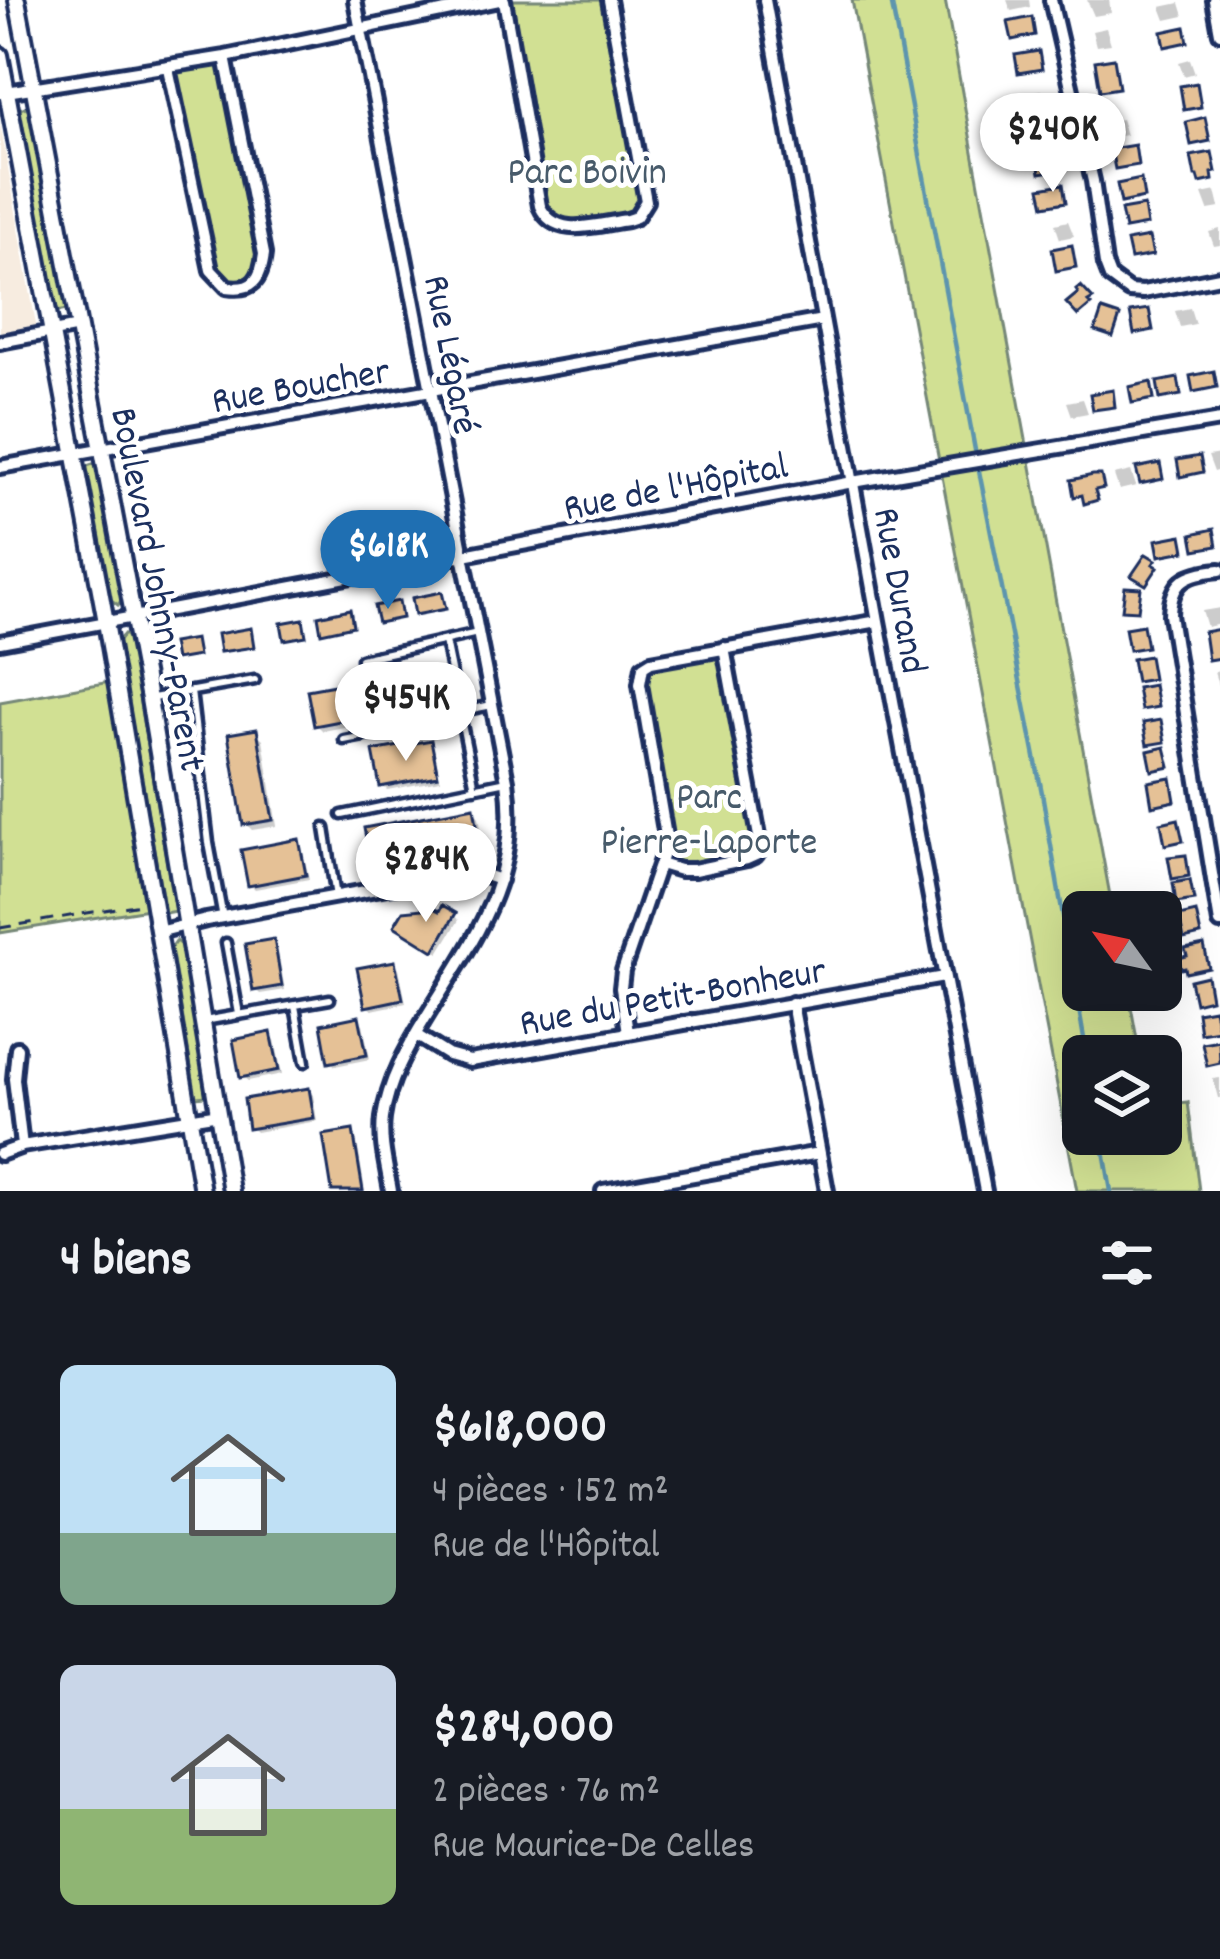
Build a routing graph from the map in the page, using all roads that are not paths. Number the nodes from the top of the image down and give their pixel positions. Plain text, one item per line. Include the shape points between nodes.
1 (17, 0) edge
2 (355, 0) edge
3 (501, 0) edge
4 (609, 0) edge
5 (765, 0) edge
6 (1052, 0) edge
7 (1214, 0) edge
8 (360, 28) junction
9 (1220, 33) edge
10 (0, 56) edge
11 (225, 57) junction
12 (168, 68) junction
13 (35, 85) junction
14 (4, 92) edge
15 (1220, 277) edge
16 (824, 320) junction
17 (79, 327) junction
18 (52, 332) junction
19 (0, 342) edge
20 (430, 392) junction
21 (1220, 420) edge
22 (102, 448) junction
23 (74, 453) junction
24 (0, 467) edge
25 (853, 482) junction
26 (462, 554) junction
27 (1220, 569) edge
28 (134, 616) junction
29 (878, 621) junction
30 (106, 622) junction
31 (478, 633) junction
32 (445, 641) junction
33 (0, 642) edge
34 (724, 648) junction
35 (361, 659) dead end
36 (255, 680) dead end
37 (191, 691) junction
38 (149, 698) junction
39 (492, 704) junction
40 (462, 714) junction
41 (344, 740) dead end
42 (508, 781) junction
43 (476, 788) junction
44 (342, 815) dead end
45 (325, 828) dead end
46 (660, 864) junction
47 (500, 880) junction
48 (337, 897) junction
49 (223, 917) junction
50 (1220, 923) edge
51 (188, 925) junction
52 (158, 932) junction
53 (226, 943) dead end
54 (944, 977) junction
55 (330, 999) dead end
56 (792, 1003) junction
57 (295, 1006) junction
58 (238, 1014) junction
59 (204, 1021) junction
60 (628, 1032) junction
61 (416, 1035) junction
62 (17, 1048) dead end
63 (304, 1062) dead end
64 (219, 1114) junction
65 (190, 1118) junction
66 (22, 1146) junction
67 (819, 1153) junction
68 (0, 1154) edge
69 (202, 1191) edge
70 (231, 1191) edge
71 (391, 1191) edge
72 (603, 1191) edge
73 (827, 1191) edge
74 (985, 1191) edge

1 - 13 street, Boulevard Johnny-Parent
2 - 8 street, Rue Légaré
3 - 4 street via 540,206 551,222 569,228 627,220 646,201
3 - 8 street
5 - 16 street, Rue Durand
6 - 15 street via 1110,277 1143,292
7 - 9 street
8 - 11 street
8 - 20 street, Rue Légaré
10 - 14 street, Boulevard Johnny-Parent
11 - 12 street
11 - 12 street via 264,254 261,276 246,288 226,287 211,270
12 - 13 street
13 - 14 street
13 - 17 street, Boulevard Johnny-Parent
14 - 18 street, Boulevard Johnny-Parent
16 - 20 street, Rue Boucher
16 - 25 street, Rue Durand
17 - 18 street
17 - 22 street, Boulevard Johnny-Parent
18 - 19 street
18 - 23 street, Boulevard Johnny-Parent
20 - 22 street, Rue Boucher
20 - 26 street, Rue Légaré
21 - 25 street, Rue de l'Hôpital
22 - 23 street, Rue Boucher
22 - 28 street, Boulevard Johnny-Parent
23 - 24 street, Rue Boucher
23 - 30 street, Boulevard Johnny-Parent
25 - 26 street, Rue de l'Hôpital
25 - 29 street, Rue Durand
26 - 28 street, Rue de l'Hôpital
26 - 31 street, Rue Légaré
27 - 50 street via 1179,583 1170,615
28 - 30 street, Rue de l'Hôpital
28 - 38 street, Boulevard Johnny-Parent
29 - 34 street
29 - 54 street, Rue Durand
30 - 33 street, Rue de l'Hôpital
30 - 52 street, Boulevard Johnny-Parent
31 - 32 lane
31 - 39 street, Rue Légaré
32 - 35 lane
32 - 40 lane
34 - 46 street via 651,662 640,674 667,842
34 - 46 street via 761,847 747,859 694,870
36 - 37 lane
37 - 38 lane
37 - 49 lane
38 - 51 street, Boulevard Johnny-Parent
39 - 40 lane
39 - 42 street, Rue Légaré
40 - 41 lane
40 - 43 lane
42 - 43 lane
42 - 47 street, Rue Légaré via 509,852
43 - 44 lane
45 - 48 lane
46 - 60 street via 622,971
47 - 48 street via 459,874
47 - 61 street, Rue Légaré via 476,937
48 - 49 street
49 - 51 street
51 - 52 street
51 - 59 street, Boulevard Johnny-Parent
52 - 65 street, Boulevard Johnny-Parent
53 - 58 lane
54 - 56 street, Rue du Petit-Bonheur
54 - 74 street, Rue Durand
55 - 57 lane
56 - 60 street, Rue du Petit-Bonheur
56 - 67 street
57 - 58 lane
57 - 63 lane
58 - 59 lane
59 - 64 street, Boulevard Johnny-Parent
60 - 61 street, Rue du Petit-Bonheur via 470,1061
61 - 71 street, Rue Légaré via 383,1121
62 - 66 street
64 - 65 street
64 - 70 street, Boulevard Johnny-Parent
65 - 66 street
65 - 69 street, Boulevard Johnny-Parent
66 - 68 street
67 - 72 street
67 - 73 street

